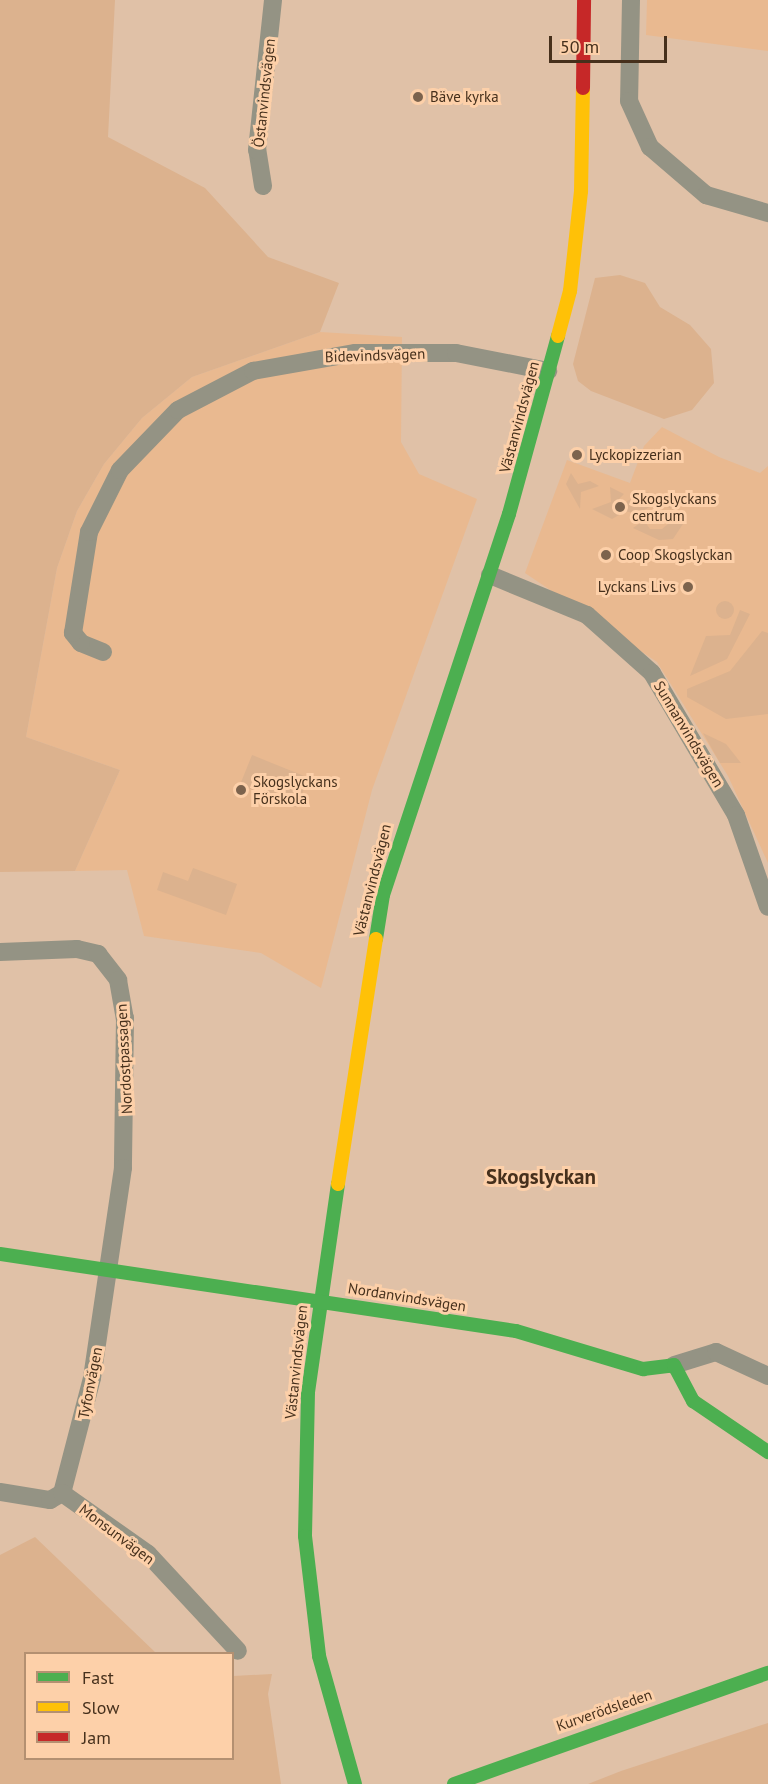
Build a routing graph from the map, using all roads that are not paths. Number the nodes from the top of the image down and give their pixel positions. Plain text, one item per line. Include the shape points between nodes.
1 (273, 0) edge
2 (584, 0) edge
3 (631, 0) edge
4 (263, 186) dead end
5 (768, 213) edge
6 (548, 371) junction
7 (490, 574) junction
8 (103, 652) dead end
9 (768, 907) edge
10 (0, 952) edge
11 (0, 1254) edge
12 (107, 1269) junction
13 (320, 1299) junction
14 (674, 1365) junction
15 (768, 1376) edge
16 (768, 1452) edge
17 (0, 1492) edge
18 (62, 1493) junction
19 (238, 1651) dead end
20 (768, 1673) edge
21 (355, 1784) edge
22 (454, 1784) edge

1 - 4 street, Östanvindsvägen via 257,150
2 - 6 street, Västanvindsvägen via 581,191 570,291
3 - 5 street via 629,101 650,147 706,195
6 - 7 street, Västanvindsvägen
6 - 8 street, Bidevindsvägen via 456,353 356,353 253,371 178,410 120,470 89,532 73,633 81,643
7 - 9 street, Sunnanvindsvägen via 587,615 652,673 736,815
7 - 13 street, Västanvindsvägen via 383,895
10 - 12 street, Nordostpassagen via 88,950 106,961 118,980 125,1018 126,1140
11 - 12 street, Nordanvindsvägen
12 - 13 street, Nordanvindsvägen
12 - 18 street, Tyfonvägen via 92,1378
13 - 14 street, Nordanvindsvägen via 516,1331 623,1366
13 - 21 street, Västanvindsvägen via 307,1404 305,1536 319,1656
14 - 15 street via 716,1352
14 - 16 street via 693,1401
17 - 18 street via 50,1500
18 - 19 street, Monsunvägen via 148,1554
20 - 22 street, Kurverödsleden

